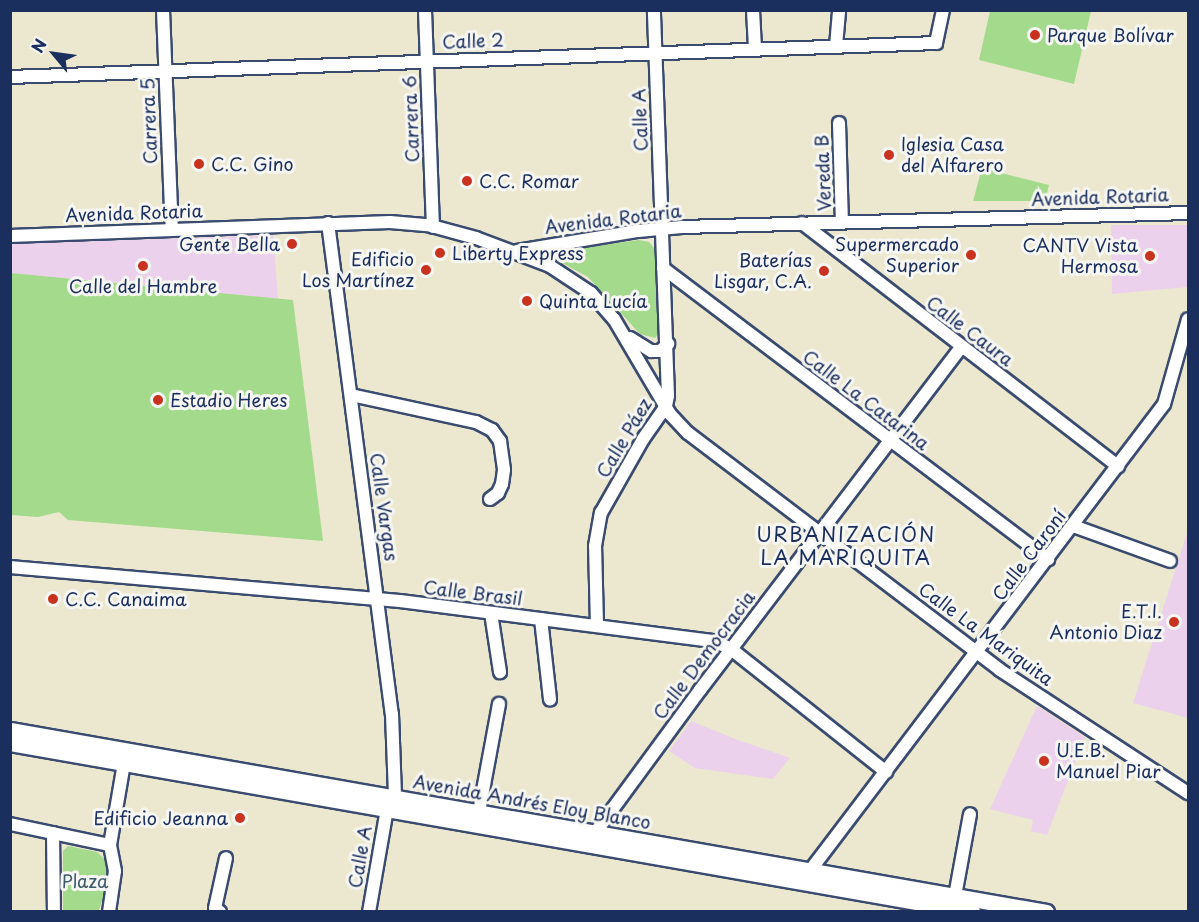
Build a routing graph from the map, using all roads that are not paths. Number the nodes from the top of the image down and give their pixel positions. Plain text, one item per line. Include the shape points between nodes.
1 (163, 10) edge
2 (425, 10) edge
3 (654, 10) edge
4 (753, 10) edge
5 (839, 10) edge
6 (943, 10) edge
7 (836, 46) junction
8 (755, 49) junction
9 (656, 52) junction
10 (427, 61) junction
11 (165, 71) junction
12 (10, 77) edge
13 (839, 123) dead end
14 (1188, 213) edge
15 (842, 222) junction
16 (328, 223) junction
17 (802, 223) junction
18 (434, 227) junction
19 (661, 229) junction
20 (171, 230) junction
21 (10, 236) edge
22 (515, 251) junction
23 (663, 268) junction
24 (1188, 319) edge
25 (624, 333) junction
26 (668, 344) junction
27 (961, 347) junction
28 (351, 395) junction
29 (666, 406) junction
30 (890, 440) junction
31 (1118, 466) junction
32 (490, 500) dead end
33 (1073, 526) junction
34 (819, 532) junction
35 (1048, 559) junction
36 (1170, 561) dead end
37 (10, 567) edge
38 (379, 599) junction
39 (491, 613) junction
40 (541, 620) junction
41 (597, 626) junction
42 (731, 649) junction
43 (977, 653) junction
44 (500, 672) dead end
45 (550, 699) dead end
46 (499, 704) dead end
47 (10, 730) edge
48 (10, 743) edge
49 (124, 763) junction
50 (886, 772) junction
51 (1188, 793) edge
52 (391, 803) junction
53 (479, 812) junction
54 (970, 814) dead end
55 (10, 824) edge
56 (53, 833) junction
57 (591, 838) junction
58 (110, 845) junction
59 (226, 858) dead end
60 (806, 876) junction
61 (955, 896) junction
62 (54, 912) edge
63 (109, 912) edge
64 (220, 912) edge
65 (369, 912) edge
66 (972, 912) edge
67 (1046, 912) edge

1 - 11 street, Carrera 5
2 - 10 street, Carrera 6
3 - 9 street, Calle A
4 - 8 street
5 - 7 street
6 - 7 street, Calle 2 via 936,43
7 - 8 street, Calle 2
8 - 9 street, Calle 2
9 - 10 street, Calle 2
9 - 19 street, Calle A
10 - 11 street, Calle 2
10 - 18 street, Carrera 6
11 - 12 street, Calle 2
11 - 20 street, Carrera 5
13 - 15 street, Vereda B
14 - 15 street, Avenida Rotaria
15 - 17 street, Avenida Rotaria
16 - 18 street, Avenida Rotaria via 390,222
16 - 20 street, Avenida Rotaria
16 - 28 street, Calle Vargas
17 - 19 street, Avenida Rotaria
17 - 27 street, Calle Caura
18 - 22 street, Avenida Rotaria
19 - 22 street, Avenida Rotaria
19 - 23 street, Calle Páez
20 - 21 street, Avenida Rotaria
22 - 25 street, Calle La Mariquita via 578,282
23 - 26 street, Calle Páez
23 - 30 street, Calle La Catarina
24 - 31 street, Calle Caroní via 1164,404
25 - 26 street via 651,351 660,351
25 - 29 street, Calle La Mariquita
26 - 29 street, Calle Páez
27 - 30 street, Calle Democracia
27 - 31 street, Calle Caura
28 - 32 street via 476,422 492,430 502,450 504,478
28 - 38 street, Calle Vargas
29 - 34 street, Calle La Mariquita via 688,433
29 - 41 street, Calle Páez via 601,513 595,546
30 - 34 street, Calle Democracia
30 - 35 street, Calle La Catarina
31 - 33 street, Calle Caroní
33 - 35 street, Calle Caroní
33 - 36 street
34 - 42 street, Calle Democracia
34 - 43 street, Calle La Mariquita
35 - 43 street, Calle Caroní
37 - 38 street, Calle Brasil
38 - 39 street, Calle Brasil
38 - 52 street, Calle Vargas via 392,714
39 - 40 street, Calle Brasil
39 - 44 street
40 - 41 street, Calle Brasil
40 - 45 street
41 - 42 street, Calle Brasil via 714,641
42 - 50 street, Calle Brasil
42 - 57 street, Calle Democracia
43 - 50 street, Calle Caroní
43 - 51 street, Calle La Mariquita
46 - 53 street
47 - 52 street, Avenida Andrés Eloy Blanco
48 - 49 street, Avenida Andrés Eloy Blanco
49 - 52 street, Avenida Andrés Eloy Blanco
49 - 58 street
50 - 60 street, Calle Caroní
52 - 53 street, Avenida Andrés Eloy Blanco
52 - 57 street, Avenida Andrés Eloy Blanco
52 - 65 street, Calle A
53 - 57 street, Avenida Andrés Eloy Blanco
54 - 61 street
55 - 56 street
56 - 58 street
56 - 62 street
57 - 60 street, Avenida Andrés Eloy Blanco
58 - 63 street via 115,871
59 - 64 street via 215,908
60 - 61 street, Avenida Andrés Eloy Blanco
60 - 66 street, Avenida Andrés Eloy Blanco
61 - 67 street, Avenida Andrés Eloy Blanco

